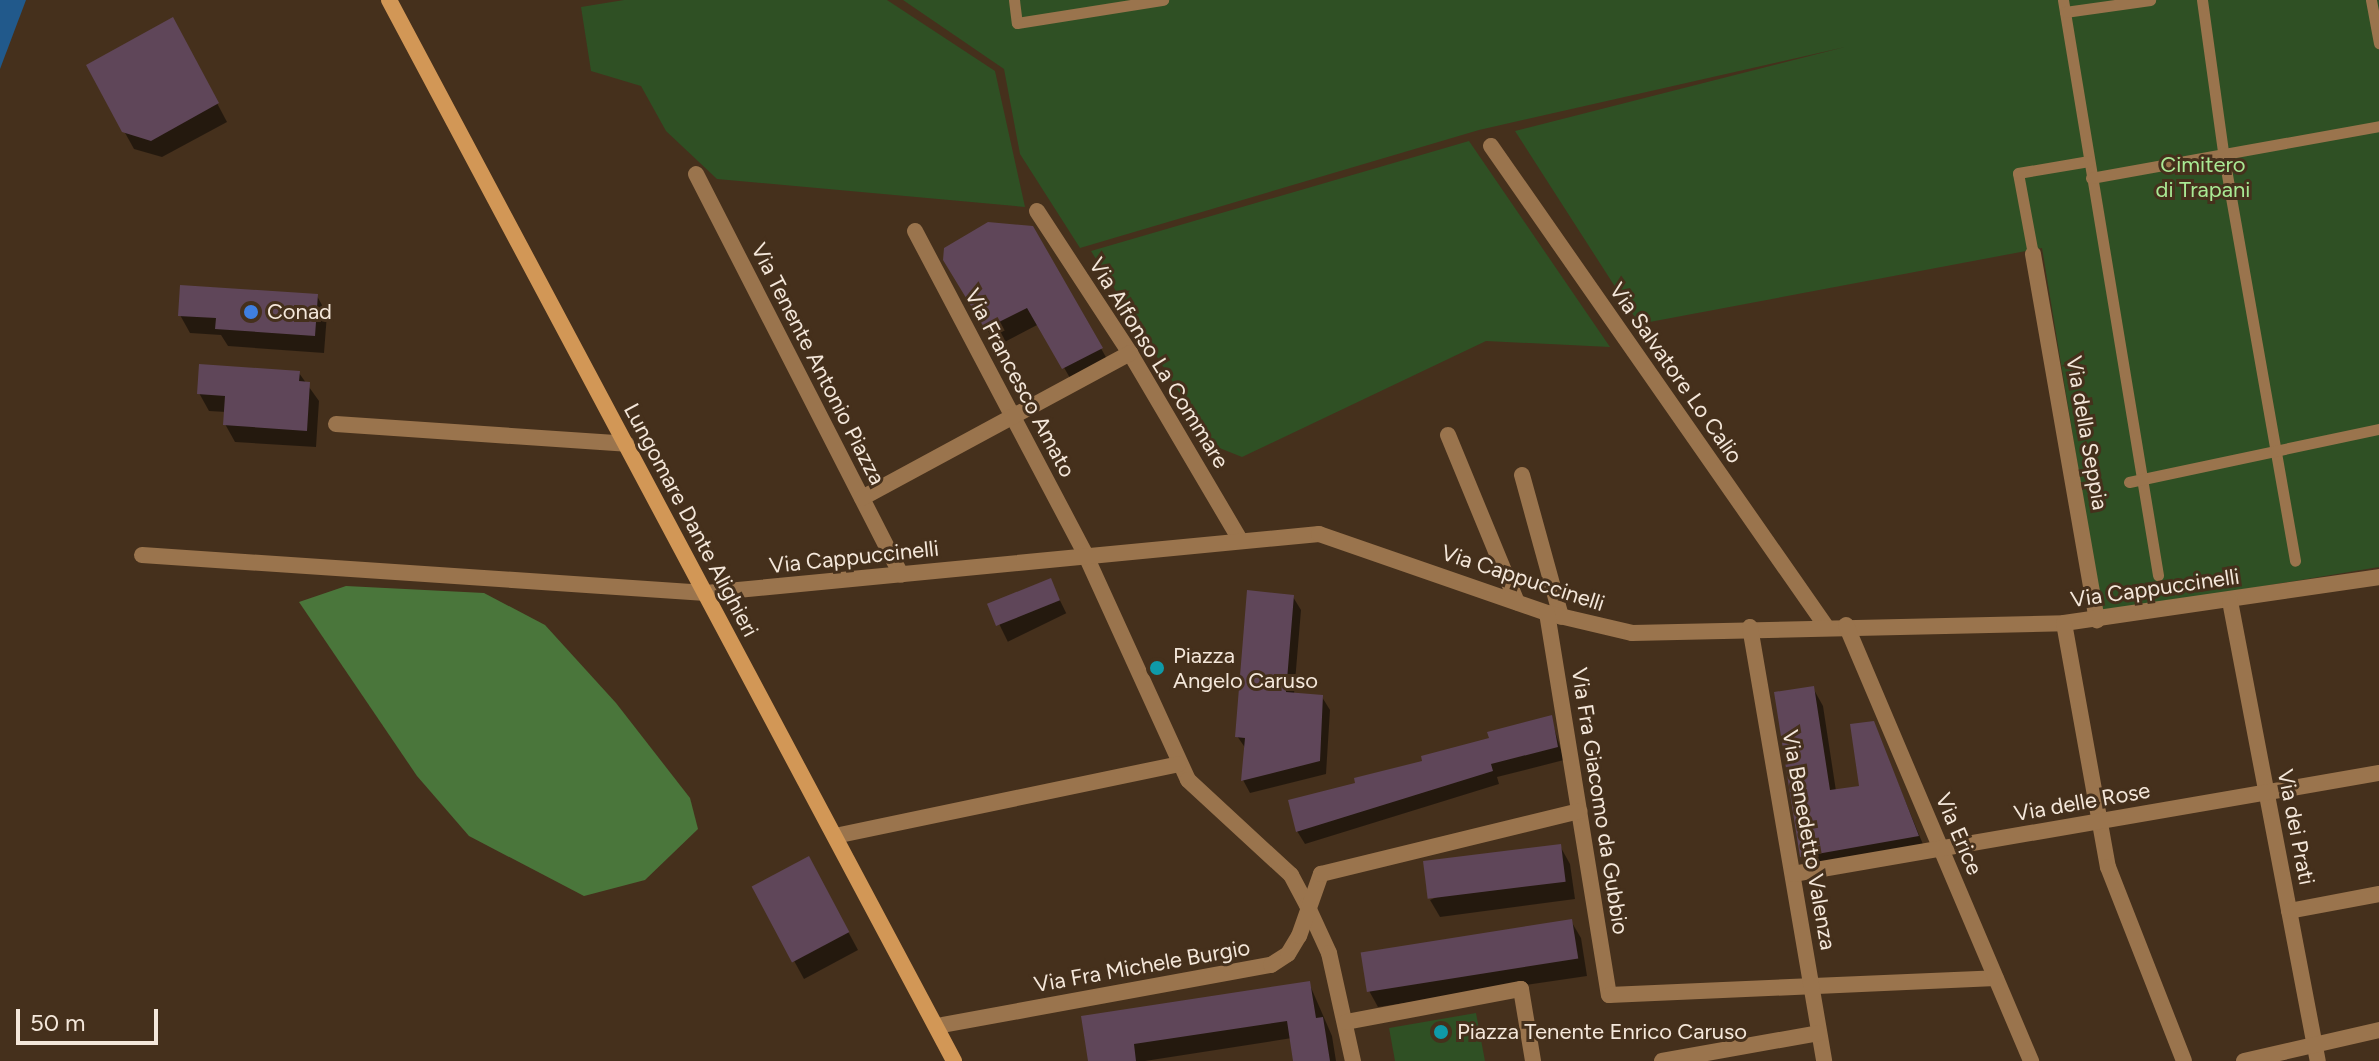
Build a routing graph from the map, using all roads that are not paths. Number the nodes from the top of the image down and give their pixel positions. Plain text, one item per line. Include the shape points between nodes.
1 (389, 0) edge
2 (1014, 0) edge
3 (1163, 0) edge
4 (2150, 0) edge
5 (2202, 0) edge
6 (2371, 0) edge
7 (2064, 6) edge
8 (2379, 43) edge
9 (2379, 126) edge
10 (1491, 146) dead end
11 (2223, 152) junction
12 (2089, 161) junction
13 (696, 174) dead end
14 (2091, 178) junction
15 (1037, 211) dead end
16 (915, 231) dead end
17 (2033, 254) joint
18 (1130, 353) junction
19 (1013, 417) junction
20 (336, 424) dead end
21 (2379, 429) edge
22 (1448, 435) dead end
23 (626, 444) junction
24 (2277, 449) junction
25 (1522, 475) dead end
26 (2143, 480) junction
27 (2129, 482) dead end
28 (862, 498) junction
29 (1240, 540) junction
30 (142, 555) dead end
31 (1086, 556) junction
32 (2295, 561) dead end
33 (901, 575) junction
34 (2158, 575) dead end
35 (2379, 577) edge
36 (706, 593) junction
37 (2230, 601) junction
38 (1517, 602) junction
39 (1554, 615) junction
40 (2097, 620) junction
41 (2064, 623) junction
42 (1825, 625) junction
43 (1846, 625) junction
44 (1750, 627) junction
45 (1179, 764) junction
46 (2379, 773) edge
47 (2267, 793) junction
48 (1579, 811) junction
49 (2100, 822) junction
50 (835, 836) junction
51 (1941, 849) junction
52 (1793, 874) junction
53 (2379, 894) edge
54 (1307, 905) junction
55 (2289, 911) junction
56 (1996, 978) junction
57 (1812, 986) junction
58 (1346, 1022) junction
59 (937, 1026) junction
60 (2379, 1030) edge
61 (1819, 1033) junction
62 (2316, 1053) edge
63 (954, 1061) edge
64 (1353, 1061) edge
65 (1533, 1061) edge
66 (1662, 1061) edge
67 (1824, 1061) edge
68 (2031, 1061) edge
69 (2184, 1061) edge
70 (2244, 1061) edge

1 - 23 main road, Lungomare Dante Alighieri
2 - 3 lane via 1017,23
4 - 7 lane
5 - 11 lane
6 - 8 lane
7 - 12 lane
9 - 11 lane
10 - 42 street, Via Salvatore Lo Calio
11 - 14 lane
11 - 24 lane
12 - 14 lane
12 - 17 lane via 2018,173
13 - 28 street, Via Tenente Antonio Piazza
14 - 26 lane
15 - 18 street, Via Alfonso La Commare
16 - 19 street, Via Francesco Amato
17 - 40 street, Via della Seppia
18 - 19 street
18 - 29 street, Via Alfonso La Commare
19 - 28 street
19 - 31 street, Via Francesco Amato
20 - 23 street
21 - 24 lane
22 - 38 street
23 - 36 main road, Lungomare Dante Alighieri
24 - 26 lane
24 - 32 lane
25 - 39 street, Via Fra Giacomo da Gubbio
26 - 27 lane
26 - 34 lane
28 - 33 street, Via Tenente Antonio Piazza
29 - 31 street, Via Cappuccinelli
29 - 38 street, Via Cappuccinelli via 1319,534
30 - 36 street, Via Cappuccinelli
31 - 33 street, Via Cappuccinelli
31 - 45 street, Via Francesco Amato
33 - 36 street, Via Cappuccinelli
35 - 37 street, Via Cappuccinelli
36 - 50 main road, Lungomare Dante Alighieri
37 - 40 street, Via Cappuccinelli
37 - 47 street, Via dei Prati
38 - 39 street, Via Cappuccinelli
39 - 44 street, Via Cappuccinelli via 1632,633
39 - 48 street, Via Fra Giacomo da Gubbio
40 - 41 street, Via Cappuccinelli
41 - 43 street, Via Cappuccinelli
41 - 49 street
42 - 43 street, Via Cappuccinelli
42 - 44 street, Via Cappuccinelli
43 - 51 street, Via Erice
44 - 52 street, Via Benedetto Valenza
45 - 50 street
45 - 54 street via 1188,780 1291,875
46 - 47 street, Via delle Rose
47 - 49 street, Via delle Rose
47 - 55 street, Via dei Prati
48 - 54 street, Via Fra Michele Burgio via 1321,874
48 - 57 street, Via Fra Giacomo da Gubbio via 1609,995
49 - 51 street, Via delle Rose
49 - 69 street via 2108,867
50 - 59 main road, Lungomare Dante Alighieri
51 - 52 street, Via delle Rose
51 - 56 street, Via Erice
52 - 57 street, Via Benedetto Valenza
53 - 55 street
54 - 58 street via 1329,953
54 - 59 street, Via Fra Michele Burgio via 1294,945 1271,965
55 - 62 street, Via dei Prati
56 - 57 street
56 - 68 street, Via Erice
57 - 61 street, Via Benedetto Valenza
58 - 64 street
58 - 65 street via 1521,989
59 - 63 main road, Lungomare Dante Alighieri
60 - 62 street
61 - 66 street
61 - 67 street, Via Benedetto Valenza
62 - 70 street

